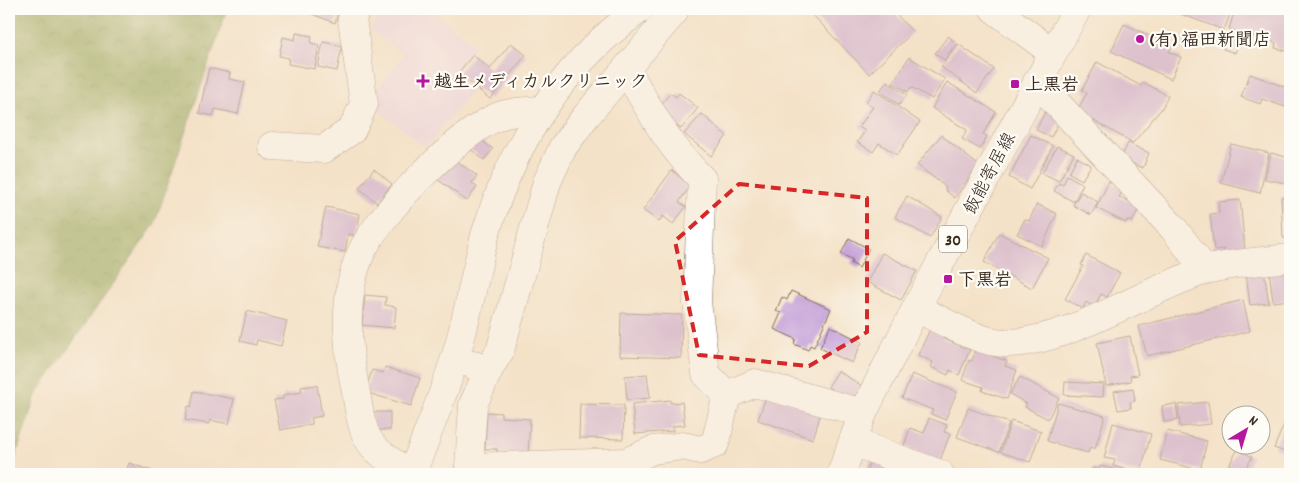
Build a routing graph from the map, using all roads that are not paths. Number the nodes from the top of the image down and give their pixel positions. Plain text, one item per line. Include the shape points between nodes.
1 (356, 9) edge
2 (671, 9) edge
3 (994, 9) edge
4 (1077, 9) edge
5 (628, 12) edge
6 (1052, 52) junction
7 (626, 70) junction
8 (1037, 82) junction
9 (540, 110) junction
10 (272, 146) dead end
11 (1290, 258) edge
12 (1205, 270) junction
13 (916, 308) junction
14 (454, 360) junction
15 (489, 369) junction
16 (727, 395) junction
17 (863, 412) junction
18 (852, 442) junction
19 (630, 468) edge
20 (470, 471) edge
21 (411, 474) edge
22 (841, 474) edge
23 (940, 474) edge

1 - 10 street via 352,19 364,104 352,130 324,149
2 - 7 street via 674,12
3 - 6 street
4 - 6 street, 飯能寄居線 / 30
5 - 9 street
6 - 8 street, 飯能寄居線 / 30
7 - 15 street via 563,147 547,182 500,351
7 - 16 street via 662,132 683,161 702,179 697,302 706,374
8 - 12 street via 1174,229
8 - 13 street, 飯能寄居線 / 30
9 - 14 street via 506,177 486,232
9 - 21 street via 499,116 464,138 420,177 382,218 361,252 348,310 350,364 364,432 374,447
11 - 12 street
12 - 13 street via 1061,332 1022,342 1002,343 978,336
13 - 17 street, 飯能寄居線 / 30
14 - 15 street
14 - 21 street
15 - 20 street via 473,405
16 - 17 street via 755,383
16 - 19 street via 715,444 701,450 682,446 653,450
17 - 18 street, 飯能寄居線 / 30
18 - 22 street, 飯能寄居線 / 30
18 - 23 street
19 - 20 street via 583,466

